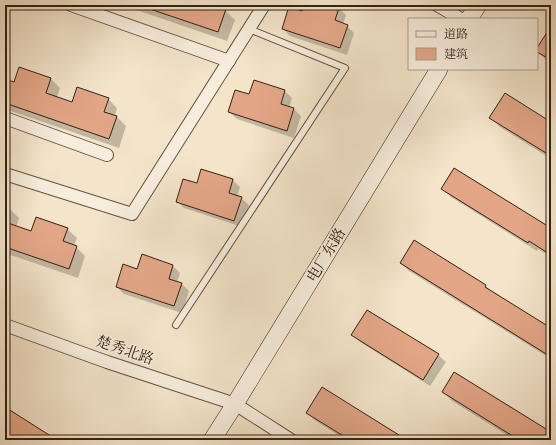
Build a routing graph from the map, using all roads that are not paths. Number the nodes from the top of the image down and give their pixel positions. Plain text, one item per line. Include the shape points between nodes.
1 (71, 5) edge
2 (264, 5) edge
3 (437, 5) edge
4 (478, 5) edge
5 (459, 18) edge
6 (471, 18) edge
7 (249, 29) junction
8 (229, 61) junction
9 (438, 70) edge
10 (5, 118) edge
11 (107, 155) dead end
12 (5, 174) edge
13 (5, 325) edge
14 (176, 325) dead end
15 (235, 404) junction
16 (212, 440) edge
17 (291, 440) edge

1 - 8 street
2 - 7 street
3 - 5 street
4 - 6 street
7 - 8 street
7 - 14 lane via 345,68
8 - 12 street via 132,214
9 - 15 street, 电厂东路
10 - 11 street
13 - 15 street, 楚秀北路
15 - 16 street, 电厂东路
15 - 17 street, 楚秀北路

